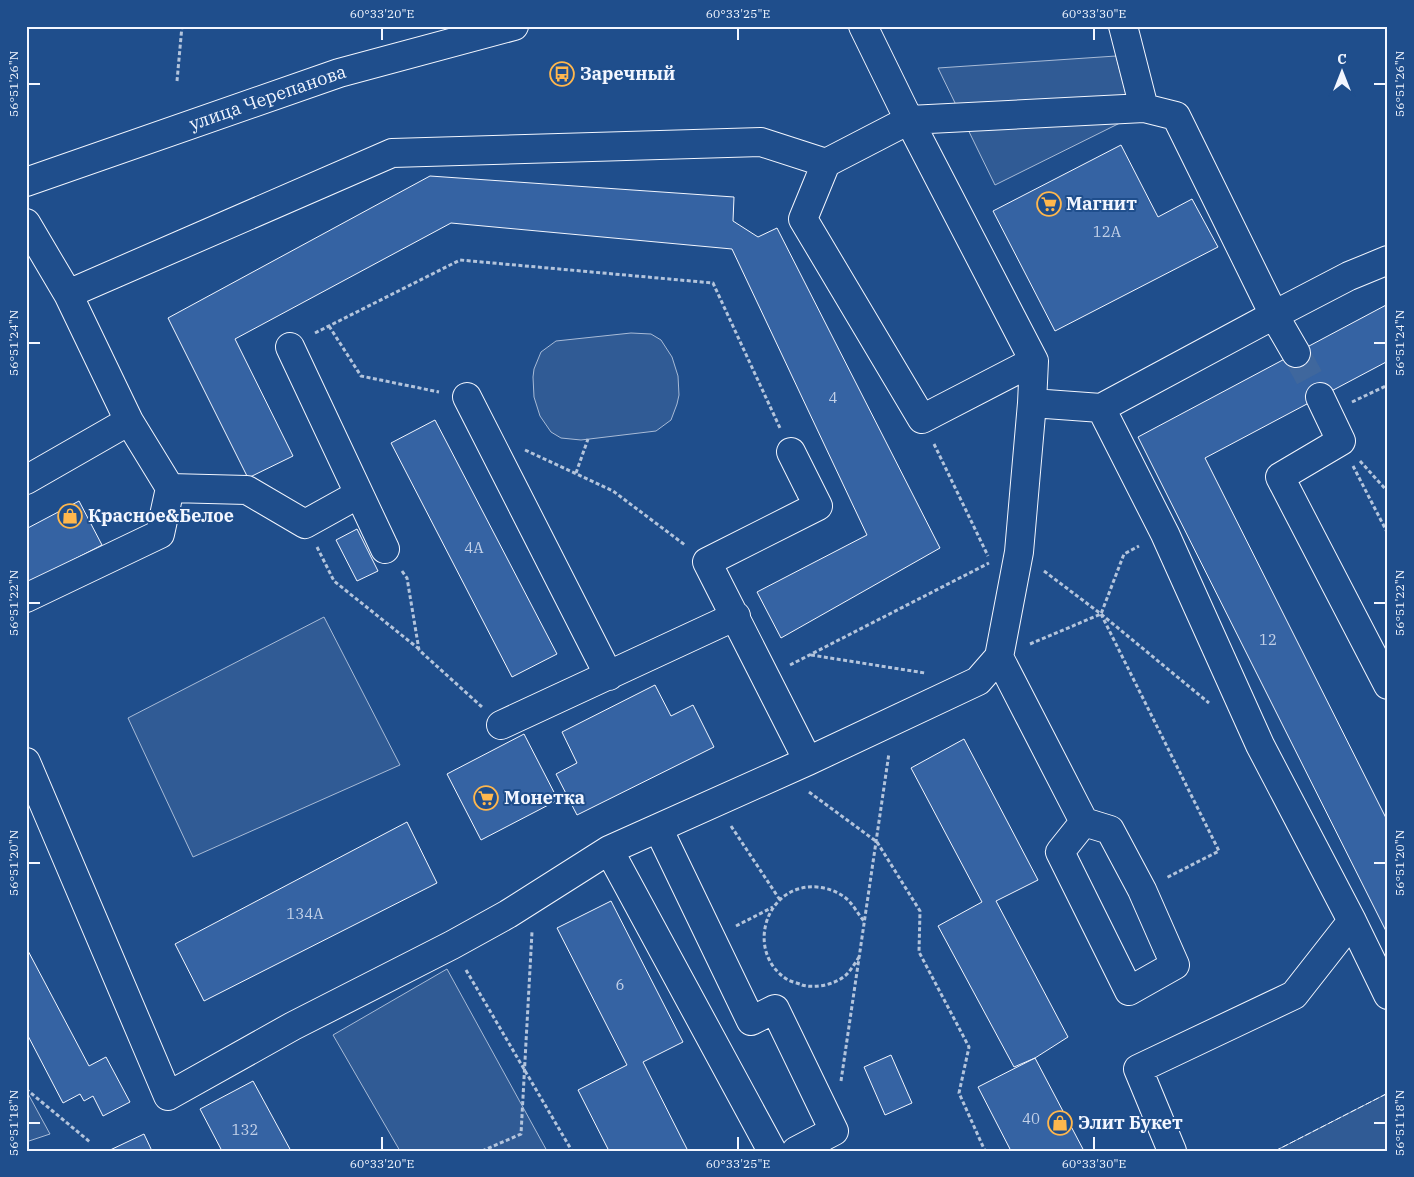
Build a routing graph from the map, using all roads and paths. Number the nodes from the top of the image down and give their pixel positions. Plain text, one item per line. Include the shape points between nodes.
1 (182, 26) edge
2 (514, 26) edge
3 (863, 26) edge
4 (1124, 26) edge
5 (177, 81) dead end
6 (1144, 108) junction
7 (909, 120) junction
8 (826, 163) junction
9 (26, 182) edge
10 (26, 223) edge
11 (1388, 260) edge
12 (68, 294) junction
13 (1274, 315) junction
14 (329, 326) junction
15 (290, 347) joint
16 (1296, 353) tunnel mouth
17 (1034, 361) junction
18 (1388, 385) edge
19 (466, 397) joint
20 (1032, 403) junction
21 (1324, 405) joint
22 (1101, 408) junction
23 (922, 419) junction
24 (129, 421) junction
25 (484, 432) junction
26 (588, 439) dead end
27 (1341, 442) junction
28 (791, 452) joint
29 (576, 473) junction
30 (26, 480) edge
31 (170, 488) junction
32 (1388, 492) edge
33 (360, 494) junction
34 (305, 524) junction
35 (1165, 534) junction
36 (1388, 534) edge
37 (385, 549) joint
38 (1019, 552) junction
39 (707, 562) junction
40 (26, 598) edge
41 (1101, 614) junction
42 (736, 616) junction
43 (419, 650) junction
44 (809, 655) junction
45 (1000, 658) junction
46 (931, 674) dead end
47 (609, 676) junction
48 (766, 677) junction
49 (1388, 686) edge
50 (1214, 708) dead end
51 (894, 721) junction
52 (501, 725) joint
53 (808, 761) junction
54 (26, 762) edge
55 (783, 772) junction
56 (716, 802) junction
57 (1084, 822) junction
58 (658, 828) junction
59 (877, 842) junction
60 (609, 850) junction
61 (1142, 890) junction
62 (534, 897) junction
63 (780, 900) junction
64 (773, 907) junction
65 (1352, 921) junction
66 (864, 922) junction
67 (711, 938) junction
68 (452, 945) junction
69 (860, 957) junction
70 (1388, 995) edge
71 (751, 1021) junction
72 (713, 1039) junction
73 (525, 1071) junction
74 (841, 1083) dead end
75 (26, 1089) edge
76 (90, 1142) dead end
77 (482, 1151) edge
78 (572, 1151) edge
79 (772, 1151) edge
80 (796, 1151) edge
81 (985, 1151) edge
82 (1172, 1151) edge

1 - 5 path
2 - 9 main road, улица Черепанова via 339,73
3 - 7 main road
4 - 6 main road
6 - 7 main road
6 - 13 main road via 1176,116
7 - 8 main road
7 - 17 main road
8 - 12 main road via 761,142 392,153
8 - 23 main road via 803,219
10 - 12 main road
11 - 13 main road via 1349,276
12 - 24 main road
13 - 16 main road
13 - 22 main road
14 - 15 path
14 - 19 path via 361,376
14 - 28 path via 460,260 713,283
15 - 33 main road
17 - 20 main road
17 - 23 main road
18 - 21 path
19 - 25 main road
20 - 22 main road
20 - 38 main road
21 - 27 main road
22 - 35 main road
23 - 44 path via 991,562
24 - 30 main road
24 - 31 main road
25 - 29 path
25 - 47 main road
26 - 29 path
27 - 32 path
27 - 36 path
27 - 49 main road via 1280,478
28 - 39 main road via 818,506
29 - 39 path via 613,490
31 - 34 main road via 247,490
31 - 40 main road via 160,534
33 - 34 main road
33 - 37 main road
34 - 43 path via 334,581
35 - 41 path via 1124,554
35 - 65 main road via 1260,745
37 - 43 path via 407,578
38 - 41 path
38 - 45 main road
39 - 42 main road
41 - 45 path
41 - 50 path
41 - 61 path via 1219,850
42 - 47 main road
42 - 48 main road
43 - 52 path
44 - 46 path
44 - 48 path
45 - 51 main road via 978,681
45 - 57 main road
47 - 52 main road
48 - 53 main road
51 - 53 main road
51 - 59 path
53 - 55 main road
54 - 68 main road via 168,1096 293,1026
55 - 56 main road
55 - 59 path
56 - 58 main road
56 - 63 path
57 - 61 main road via 1110,830
57 - 61 main road via 1060,852 1129,991 1175,965
58 - 60 main road
58 - 67 main road
59 - 66 path
59 - 81 path via 920,911 919,952 969,1047 959,1093
60 - 62 main road
60 - 72 main road
62 - 68 main road
62 - 73 path
63 - 64 path
63 - 66 path via 788,893 808,886 829,888 847,899
64 - 67 path
64 - 69 path via 764,926 764,947 773,966 788,980 808,987 829,984 847,974
65 - 70 main road
65 - 82 main road via 1294,995 1138,1069
66 - 69 path
67 - 71 main road
68 - 73 path
69 - 74 path
71 - 72 main road
71 - 80 main road via 775,1010 834,1131
72 - 79 main road
73 - 77 path via 520,1134
73 - 78 path
75 - 76 path

